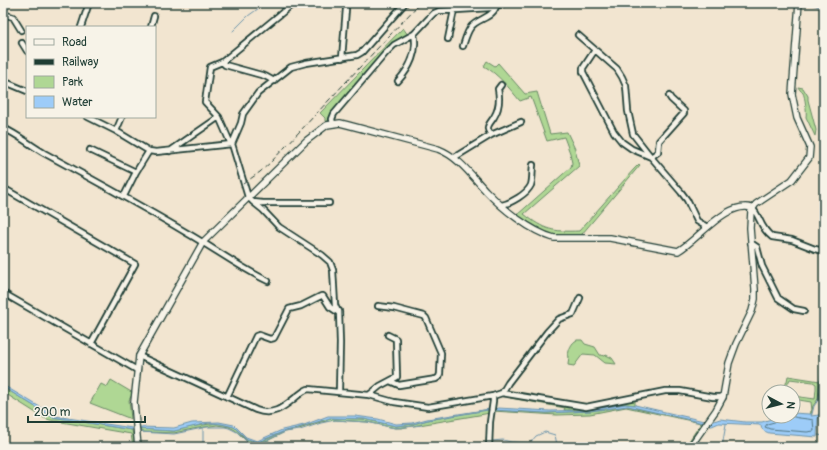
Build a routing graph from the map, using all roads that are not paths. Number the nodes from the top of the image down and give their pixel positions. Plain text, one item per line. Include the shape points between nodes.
1 (89, 3) edge
2 (294, 3) edge
3 (405, 3) edge
4 (505, 3) edge
5 (798, 3) edge
6 (496, 7) junction
7 (346, 9) dead end
8 (454, 10) junction
9 (3, 14) edge
10 (154, 16) dead end
11 (81, 26) edge
12 (151, 26) edge
13 (21, 30) dead end
14 (414, 34) junction
15 (578, 35) dead end
16 (448, 39) dead end
17 (22, 43) dead end
18 (464, 46) dead end
19 (26, 50) edge
20 (595, 50) junction
21 (342, 58) junction
22 (222, 62) junction
23 (3, 81) edge
24 (274, 81) junction
25 (398, 81) dead end
26 (501, 85) dead end
27 (26, 91) edge
28 (669, 96) dead end
29 (219, 117) junction
30 (90, 118) edge
31 (122, 118) edge
32 (521, 122) dead end
33 (333, 124) junction
34 (3, 128) edge
35 (116, 131) junction
36 (491, 135) junction
37 (232, 144) junction
38 (90, 150) dead end
39 (149, 151) junction
40 (169, 151) junction
41 (455, 157) junction
42 (651, 158) junction
43 (533, 165) dead end
44 (136, 172) junction
45 (3, 188) edge
46 (124, 196) junction
47 (248, 197) junction
48 (253, 202) junction
49 (329, 203) dead end
50 (502, 205) junction
51 (752, 208) junction
52 (707, 227) junction
53 (203, 242) junction
54 (751, 243) junction
55 (824, 251) edge
56 (268, 281) dead end
57 (3, 292) edge
58 (580, 298) dead end
59 (338, 304) dead end
60 (378, 306) dead end
61 (804, 311) dead end
62 (339, 313) junction
63 (388, 335) dead end
64 (91, 344) junction
65 (139, 356) junction
66 (137, 370) junction
67 (390, 381) junction
68 (338, 391) junction
69 (502, 393) junction
70 (369, 395) junction
71 (493, 396) junction
72 (227, 397) junction
73 (723, 397) junction
74 (138, 447) edge
75 (489, 447) edge
76 (690, 447) edge

1 - 11 street
2 - 22 street
3 - 21 street via 362,52
4 - 6 street
5 - 51 street via 791,84 797,118 810,147 809,158 792,180
6 - 8 street
6 - 18 street via 471,27
7 - 21 street
8 - 14 street via 434,13
8 - 16 street
9 - 13 street via 13,17
10 - 12 street
14 - 25 street via 413,56
14 - 33 street via 394,45 385,54 334,114
15 - 20 street
17 - 19 street
20 - 42 street via 617,69 622,77 626,86 633,134
20 - 42 street via 583,72 614,132 622,142
21 - 24 street via 291,67
22 - 24 street
22 - 29 street via 210,67 205,99 206,104
23 - 27 street
24 - 37 street via 258,93 243,114
26 - 36 street via 498,89 500,97 495,116 488,127
28 - 42 street via 684,113 659,141 658,152
29 - 37 street
29 - 40 street
30 - 35 street
31 - 35 street
32 - 36 street
33 - 41 street via 348,125 438,149
33 - 47 street via 327,125 306,141
34 - 46 street
35 - 39 street
36 - 41 street
37 - 40 street
37 - 47 street
38 - 44 street
39 - 40 street
39 - 44 street
41 - 50 street
42 - 52 street via 687,200 697,221
43 - 50 street via 530,185 524,193
44 - 46 street
45 - 64 street via 135,264
46 - 53 street
47 - 48 street
47 - 53 street
48 - 49 street
48 - 62 street via 278,227 330,262 333,270 335,305
50 - 52 street via 532,228 546,236 560,239 610,238 678,251
51 - 52 street via 744,206
51 - 54 street
51 - 55 street via 757,212 764,229 772,237 792,240
53 - 56 street
53 - 65 street
54 - 61 street via 758,250 762,266 778,298 788,306
54 - 73 street via 755,299 729,363
57 - 64 street
58 - 69 street via 573,314 559,319 547,332
59 - 62 street
60 - 67 street via 424,316 441,353 440,374 436,379 399,385
62 - 68 street
62 - 72 street via 330,307 323,296 289,309 274,338 256,336
63 - 67 street via 396,339 397,376
64 - 66 street
65 - 66 street
65 - 72 street
66 - 74 street via 134,402
67 - 70 street
68 - 70 street
68 - 72 street via 308,389 275,412 269,413 260,412
69 - 71 street
69 - 73 street via 586,407 665,391
70 - 71 street via 428,407
71 - 75 street
73 - 76 street

